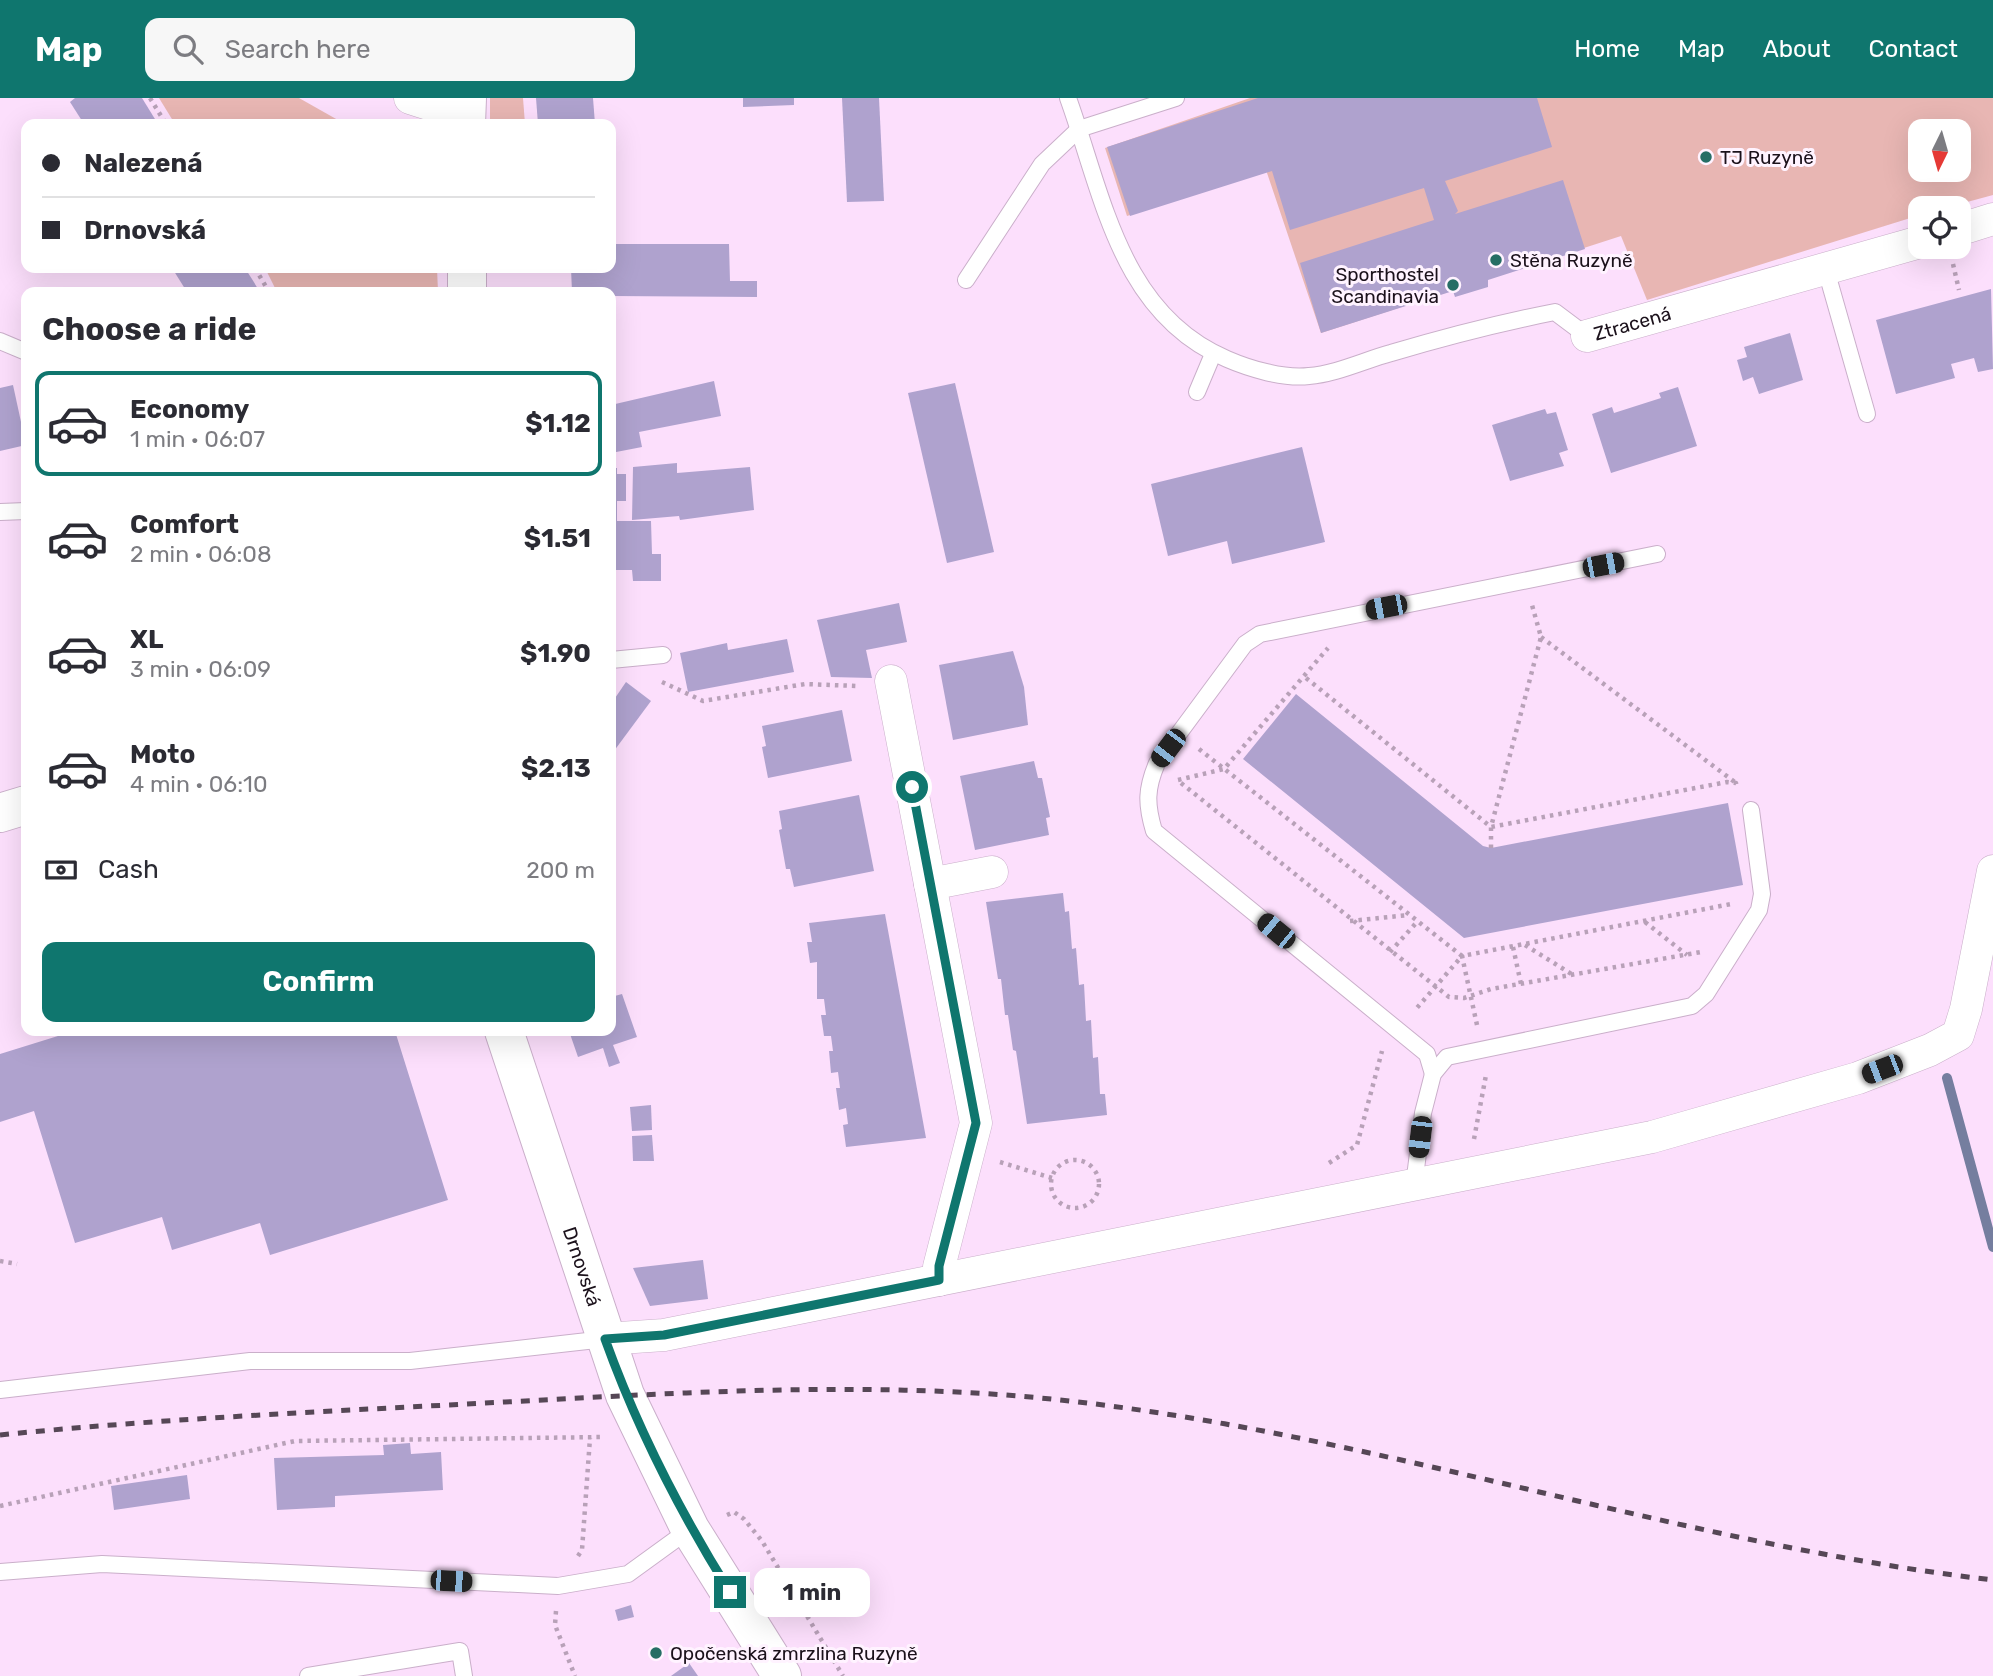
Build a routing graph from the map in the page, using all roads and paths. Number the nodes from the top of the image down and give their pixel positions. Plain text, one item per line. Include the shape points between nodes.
1 (150, 98) edge
2 (410, 98) edge
3 (1068, 98) edge
4 (1175, 98) edge
5 (466, 113) edge
6 (163, 119) edge
7 (1079, 129) junction
8 (1993, 219) edge
9 (1971, 233) edge
10 (1908, 246) edge
11 (1956, 259) edge
12 (1826, 270) junction
13 (965, 280) dead end
14 (1959, 290) dead end
15 (1587, 336) joint
16 (0, 341) edge
17 (21, 350) edge
18 (1213, 354) junction
19 (1196, 392) dead end
20 (1867, 414) dead end
21 (21, 511) edge
22 (0, 512) edge
23 (1657, 554) dead end
24 (1531, 601) dead end
25 (1541, 637) junction
26 (1336, 638) dead end
27 (663, 655) dead end
28 (616, 659) edge
29 (1306, 678) junction
30 (892, 686) joint
31 (1179, 734) junction
32 (1157, 763) junction
33 (1224, 769) junction
34 (1180, 782) junction
35 (1736, 783) junction
36 (21, 807) edge
37 (1751, 810) joint
38 (0, 813) edge
39 (1491, 827) junction
40 (1491, 848) dead end
41 (1993, 871) edge
42 (992, 872) dead end
43 (930, 884) junction
44 (1762, 894) junction
45 (1410, 915) junction
46 (1353, 921) junction
47 (1644, 921) junction
48 (1417, 922) junction
49 (1525, 944) junction
50 (1736, 946) junction
51 (1513, 947) junction
52 (1390, 951) junction
53 (1688, 955) junction
54 (1462, 956) junction
55 (1573, 975) junction
56 (1521, 984) junction
57 (1435, 988) junction
58 (1398, 1031) junction
59 (506, 1036) edge
60 (1433, 1074) junction
61 (988, 1159) dead end
62 (1318, 1166) dead end
63 (1052, 1178) junction
64 (1414, 1185) junction
65 (0, 1261) edge
66 (18, 1264) dead end
67 (939, 1280) junction
68 (605, 1339) junction
69 (0, 1390) edge
70 (608, 1436) dead end
71 (590, 1438) junction
72 (0, 1506) edge
73 (691, 1529) junction
74 (0, 1572) edge
75 (558, 1586) junction
76 (308, 1676) edge
77 (464, 1676) edge
78 (575, 1676) edge
79 (782, 1676) edge
80 (843, 1676) edge

1 - 6 path
2 - 5 street
3 - 7 lane
4 - 7 lane
7 - 13 lane via 1042,164
7 - 18 lane via 1105,217 1121,253 1157,308 1182,334
8 - 9 street
10 - 12 street, Ztracená
11 - 14 path
12 - 15 street, Ztracená
12 - 20 lane
15 - 18 lane, Ztracená via 1555,312 1488,325 1309,376 1245,367
16 - 17 lane
18 - 19 lane
21 - 22 lane
23 - 31 lane via 1260,634 1245,644
24 - 25 path
25 - 35 path
25 - 39 path
26 - 29 path
27 - 28 lane
28 - 30 path via 703,701 805,684
29 - 33 path
29 - 39 path
30 - 43 street
31 - 32 lane
31 - 33 path
32 - 34 path
32 - 58 lane via 1147,785 1154,831
33 - 34 path
33 - 45 path
34 - 46 path
35 - 37 path via 1740,800
35 - 39 path
36 - 38 main road
37 - 44 lane
39 - 40 path
41 - 64 street via 1958,1035 1858,1078 1652,1137
42 - 43 street
43 - 67 street via 976,1123
44 - 47 path
44 - 50 lane via 1759,910
45 - 46 path
45 - 48 path
46 - 52 path
47 - 49 path
47 - 53 path
48 - 52 path
48 - 54 path
49 - 51 path
49 - 55 path
50 - 53 path
50 - 60 lane via 1706,994 1692,1006 1447,1057
51 - 54 path
51 - 56 path
52 - 57 path
53 - 55 path
54 - 57 path
55 - 56 path
56 - 57 path via 1456,998
57 - 58 path
58 - 60 lane via 1427,1054
58 - 62 path via 1382,1048 1357,1145
59 - 68 main road, Drnovská
60 - 64 lane
61 - 63 path
63 - 63 path via 1053,1193 1069,1207 1091,1203 1098,1190 1092,1167 1077,1161 1062,1165
64 - 67 street
65 - 66 path
67 - 68 street via 664,1335
68 - 69 lane via 410,1361 250,1361
68 - 73 main road, Drnovská via 625,1395
70 - 71 path
71 - 72 path via 295,1441
71 - 75 path via 582,1550
73 - 75 lane via 628,1574
73 - 79 main road, Drnovská
73 - 80 path via 734,1512 744,1518
74 - 75 lane via 102,1564
75 - 78 path via 555,1625
76 - 77 lane via 460,1651

